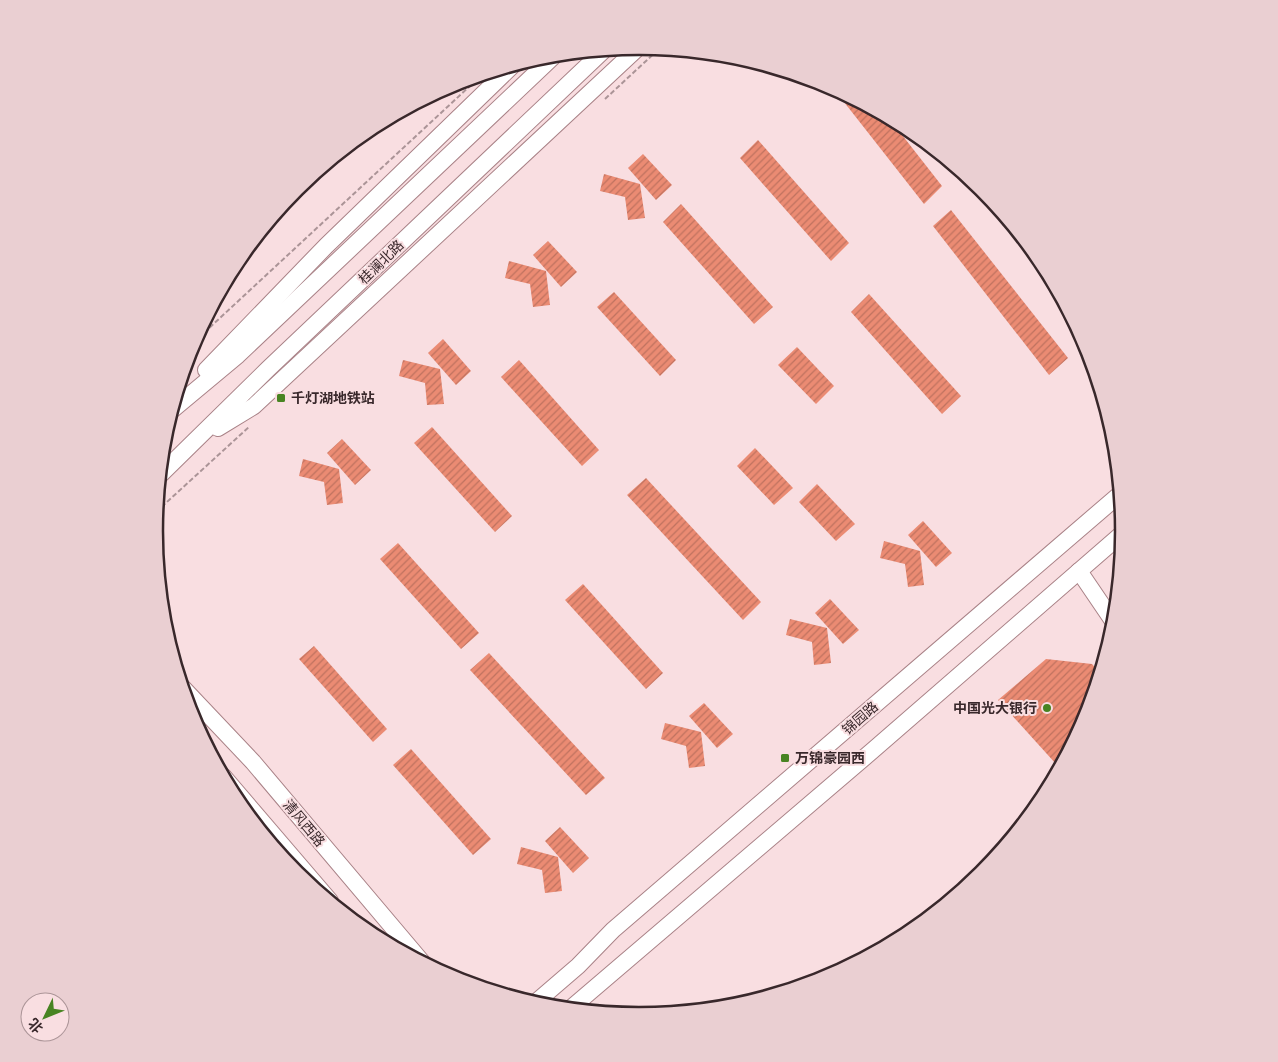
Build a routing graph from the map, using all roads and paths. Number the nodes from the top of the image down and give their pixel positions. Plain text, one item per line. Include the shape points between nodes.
1 (630, 55) edge
2 (597, 57) edge
3 (545, 64) edge
4 (503, 75) edge
5 (469, 86) edge
6 (209, 328) edge
7 (182, 397) edge
8 (181, 402) edge
9 (194, 442) junction
10 (167, 468) edge
11 (1114, 499) edge
12 (1115, 540) edge
13 (1079, 571) junction
14 (1108, 613) edge
15 (194, 700) edge
16 (259, 818) edge
17 (298, 864) edge
18 (410, 948) edge
19 (550, 991) junction
20 (535, 996) edge
21 (542, 997) edge
22 (577, 1003) edge

1 - 9 main road via 254,406
2 - 9 main road, 桂澜北路
3 - 8 main road via 238,354
4 - 7 main road via 320,251
5 - 6 path
9 - 10 main road, 桂澜北路
11 - 19 main road, 锦园路 via 613,930
12 - 13 main road
13 - 14 main road
13 - 22 main road
15 - 18 main road, 清风西路 via 253,762
16 - 17 main road
19 - 20 main road
19 - 21 main road, 锦园路

